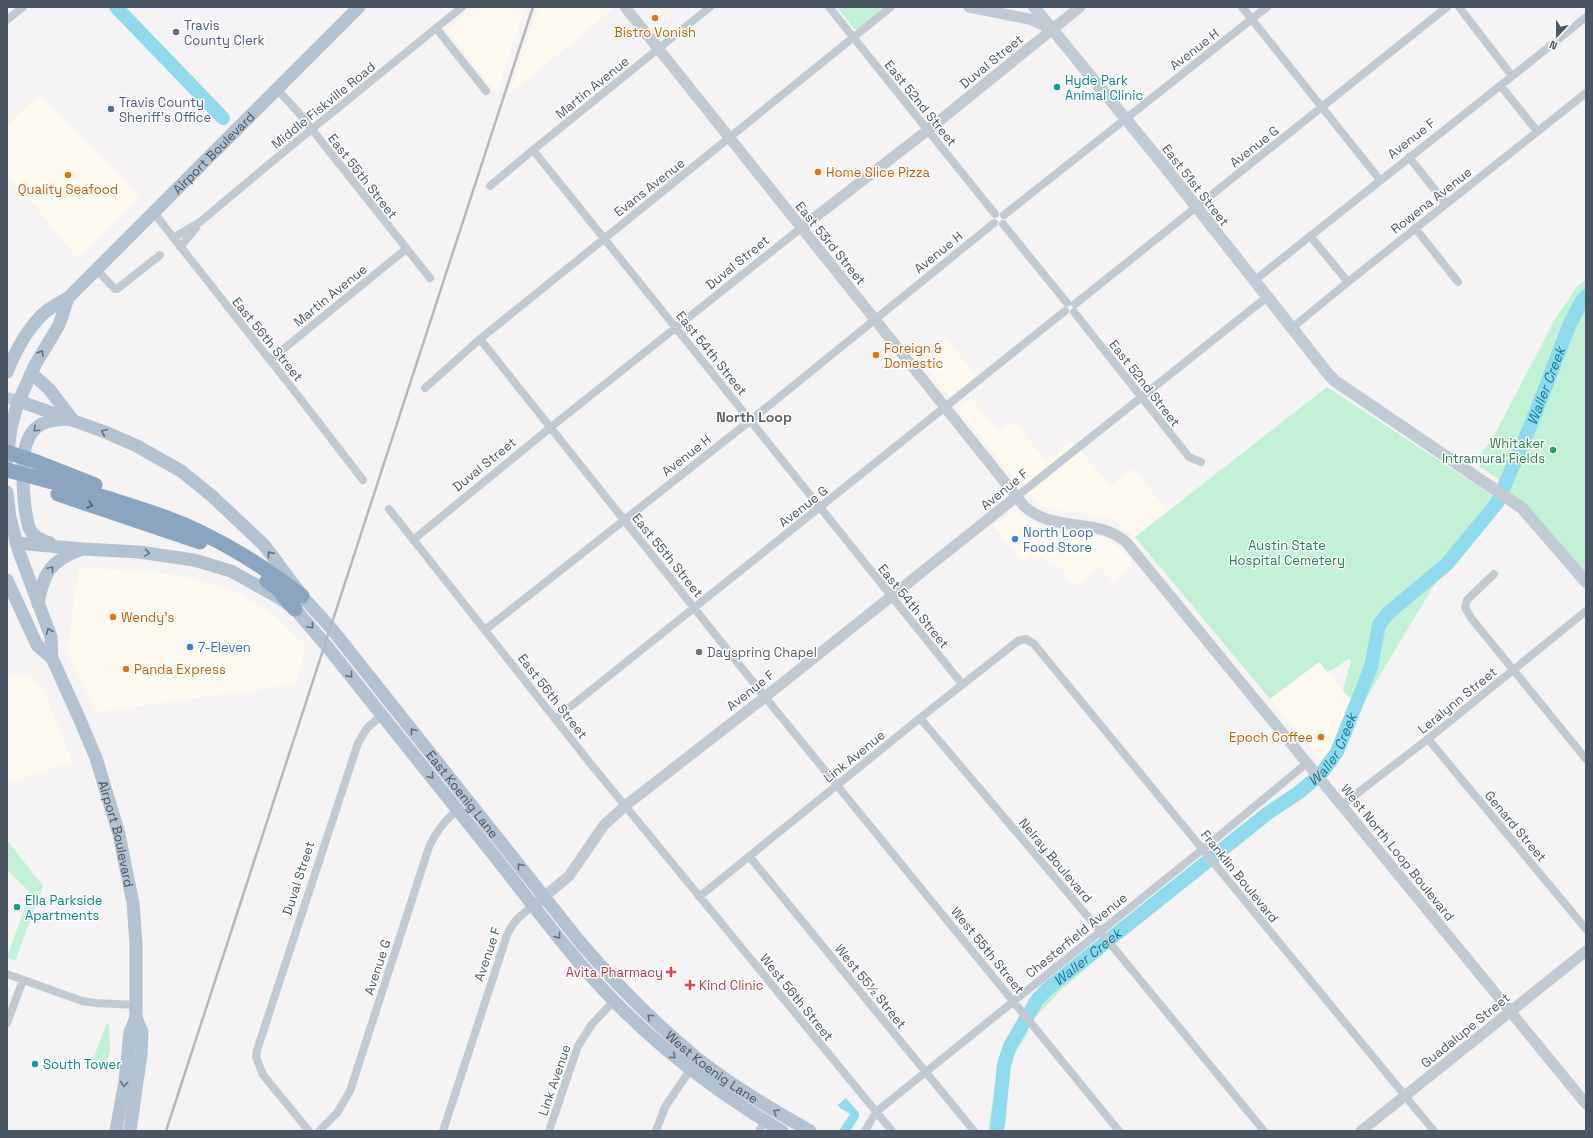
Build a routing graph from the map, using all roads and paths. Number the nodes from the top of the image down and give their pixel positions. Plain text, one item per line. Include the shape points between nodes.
1 (23, 7) edge
2 (359, 7) edge
3 (462, 7) edge
4 (625, 7) edge
5 (710, 7) edge
6 (828, 7) edge
7 (891, 7) edge
8 (969, 7) edge
9 (1034, 7) edge
10 (1080, 7) edge
11 (1242, 7) edge
12 (1267, 7) edge
13 (1447, 7) edge
14 (1458, 7) edge
15 (1586, 17) edge
16 (1252, 19) junction
17 (7, 20) edge
18 (436, 28) junction
19 (1052, 29) junction
20 (853, 38) junction
21 (658, 49) junction
22 (1512, 76) junction
23 (1501, 86) junction
24 (278, 89) junction
25 (486, 91) dead end
26 (1586, 93) edge
27 (1321, 108) junction
28 (1125, 118) junction
29 (312, 130) junction
30 (928, 130) junction
31 (1537, 131) junction
32 (730, 138) junction
33 (532, 150) junction
34 (1409, 157) junction
35 (1380, 180) junction
36 (490, 186) dead end
37 (1446, 204) junction
38 (1196, 207) junction
39 (154, 214) junction
40 (995, 214) junction
41 (1004, 215) junction
42 (200, 222) junction
43 (994, 223) junction
44 (1003, 224) junction
45 (801, 228) junction
46 (1415, 228) junction
47 (1310, 236) junction
48 (173, 238) junction
49 (604, 238) junction
50 (180, 247) junction
51 (406, 249) junction
52 (160, 255) dead end
53 (96, 269) junction
54 (430, 278) dead end
55 (1254, 281) junction
56 (1348, 282) junction
57 (1458, 282) dead end
58 (68, 298) junction
59 (1267, 298) junction
60 (1072, 306) junction
61 (874, 319) junction
62 (677, 328) junction
63 (1292, 328) junction
64 (480, 339) junction
65 (11, 358) edge
66 (270, 360) junction
67 (7, 372) edge
68 (31, 373) junction
69 (425, 388) dead end
70 (1142, 398) junction
71 (13, 400) edge
72 (945, 408) junction
73 (72, 419) junction
74 (751, 420) junction
75 (551, 427) junction
76 (7, 452) edge
77 (7, 460) edge
78 (1201, 462) dead end
79 (7, 470) edge
80 (363, 480) dead end
81 (7, 481) edge
82 (56, 482) junction
83 (7, 492) edge
84 (1016, 497) junction
85 (821, 508) junction
86 (389, 510) dead end
87 (624, 519) junction
88 (413, 540) junction
89 (11, 542) edge
90 (1127, 543) joint
91 (83, 549) junction
92 (1494, 574) dead end
93 (1586, 582) edge
94 (8, 585) edge
95 (891, 597) junction
96 (298, 602) junction
97 (38, 604) junction
98 (695, 608) junction
99 (1586, 611) edge
100 (485, 630) junction
101 (1026, 639) joint
102 (52, 658) junction
103 (1514, 670) junction
104 (962, 684) junction
105 (765, 697) junction
106 (382, 715) junction
107 (920, 718) junction
108 (555, 719) junction
109 (1428, 739) junction
110 (1586, 759) edge
111 (1307, 763) junction
112 (837, 785) junction
113 (1342, 805) junction
114 (624, 806) junction
115 (457, 810) junction
116 (1203, 849) junction
117 (749, 856) junction
118 (544, 897) junction
119 (699, 897) junction
120 (534, 905) junction
121 (1586, 929) edge
122 (1100, 931) junction
123 (1586, 951) edge
124 (7, 974) edge
125 (23, 980) junction
126 (624, 991) joint
127 (614, 1001) junction
128 (1013, 1001) junction
129 (136, 1005) junction
130 (1510, 1012) junction
131 (136, 1018) junction
132 (7, 1023) edge
133 (690, 1070) junction
134 (926, 1072) junction
135 (1405, 1096) junction
136 (1586, 1104) edge
137 (876, 1112) junction
138 (762, 1126) edge
139 (116, 1131) edge
140 (130, 1131) edge
141 (309, 1131) edge
142 (319, 1131) edge
143 (443, 1131) edge
144 (549, 1131) edge
145 (656, 1131) edge
146 (782, 1131) edge
147 (810, 1131) edge
148 (864, 1131) edge
149 (892, 1131) edge
150 (974, 1131) edge
151 (1119, 1131) edge
152 (1264, 1131) edge
153 (1361, 1131) edge
154 (1434, 1131) edge

1 - 17 street
2 - 24 main road, Airport Boulevard
3 - 18 street, Middle Fiskville Road
4 - 21 street, East 53rd Street
5 - 21 street, Martin Avenue
6 - 20 street, East 52nd Street
7 - 20 street, Evans Avenue
8 - 19 street via 1029,19
9 - 19 main road, East 51st Street
10 - 19 street, Duval Street
11 - 16 street
12 - 16 street, Avenue H
13 - 27 street, Avenue G
14 - 22 street
15 - 22 street, Avenue F
16 - 27 street
16 - 28 street, Avenue H
18 - 25 street
18 - 29 street, Middle Fiskville Road
19 - 28 main road, East 51st Street
19 - 30 street, Duval Street
20 - 30 street, East 52nd Street
20 - 32 street, Evans Avenue
21 - 32 street, East 53rd Street
21 - 33 street, Martin Avenue
22 - 23 street, Avenue F
23 - 31 street
23 - 34 street, Avenue F
24 - 29 street, East 55th Street
24 - 39 main road, Airport Boulevard
26 - 31 street, Rowena Avenue
27 - 35 street
27 - 38 street, Avenue G
28 - 38 main road, East 51st Street
28 - 41 street, Avenue H
29 - 42 street, Middle Fiskville Road
29 - 51 street, East 55th Street
30 - 40 street, East 52nd Street
30 - 45 street, Duval Street
31 - 37 street, Rowena Avenue
32 - 45 street, East 53rd Street
32 - 49 street, Evans Avenue
33 - 36 street, Martin Avenue
33 - 49 street, East 54th Street
34 - 35 street, Avenue F
34 - 37 street
35 - 47 street, Avenue F
37 - 46 street, Rowena Avenue
38 - 55 main road, East 51st Street
38 - 60 street, Avenue G
39 - 48 street, East 56th Street
39 - 53 main road, Airport Boulevard
40 - 41 street
40 - 43 street
41 - 44 street
42 - 48 street, Middle Fiskville Road
42 - 50 street, Middle Fiskville Road
43 - 44 street via 999,226
43 - 61 street, Avenue H
44 - 60 street, East 52nd Street
45 - 61 street, East 53rd Street
45 - 62 street, Duval Street
46 - 56 street, Rowena Avenue
46 - 57 street
47 - 55 street, Avenue F
47 - 56 street
48 - 50 street, East 56th Street
49 - 62 street, East 54th Street
49 - 64 street, Evans Avenue
50 - 66 street, East 56th Street
51 - 54 street, East 55th Street
51 - 66 street, Martin Avenue
52 - 53 street via 117,289
53 - 58 main road, Airport Boulevard
55 - 59 main road, East 51st Street
56 - 63 street, Rowena Avenue
58 - 65 main road, Airport Boulevard via 44,313
68 -> 58 main road, Airport Boulevard via 45,345 59,325
59 - 63 main road, East 51st Street
59 - 70 street, Avenue F
60 - 70 street, East 52nd Street
60 - 72 street, Avenue G via 1064,308 1065,311
61 - 72 street, East 53rd Street
61 - 74 street, Avenue H
62 - 74 street, East 54th Street
62 - 75 street, Duval Street
63 - 93 main road, East 51st Street via 1335,381 1510,498 1530,516
64 - 69 street, Evans Avenue
64 - 75 street, East 55th Street
65 - 67 main road, Airport Boulevard
66 - 80 street, East 56th Street
68 - 71 main road, Airport Boulevard
68 - 73 main road via 49,389
70 - 78 street, East 52nd Street via 1189,457
70 - 84 street, Avenue F
71 - 73 main road
71 - 77 main road, Airport Boulevard via 14,416
72 - 84 street, East 53rd Street
72 - 85 street, Avenue G
73 -> 91 main road via 44,423 35,428 26,444 22,484 27,524 32,534 41,540
96 -> 73 main road via 287,575 259,541 212,496 181,471 137,446
74 - 85 street, East 54th Street
74 - 87 street, Avenue H
75 - 87 street, East 55th Street
75 - 88 street, Duval Street
76 - 82 highway
79 - 82 highway
81 - 82 highway
82 -> 96 highway via 206,545 234,559
82 - 96 highway via 101,488 204,533 275,575
83 - 89 main road, Airport Boulevard
84 - 90 street, East 53rd Street via 1040,518 1109,531
84 - 95 street, Avenue F
85 - 95 street, East 54th Street
85 - 98 street, Avenue G
86 - 88 street, East 56th Street
87 - 98 street, East 55th Street
87 - 100 street, Avenue H
88 - 100 street, East 56th Street
89 - 91 main road
89 - 97 main road, Airport Boulevard
90 - 111 street, West North Loop Boulevard
91 -> 96 main road via 139,552 194,560 232,571 278,597
97 -> 91 main road via 41,586 48,570 61,559
92 - 103 street via 1467,600 1465,607
94 - 102 main road, Airport Boulevard via 37,645
95 - 104 street, East 54th Street
95 - 105 street, Avenue F
96 -> 106 main road, East Koenig Lane via 309,624
118 -> 96 main road, East Koenig Lane via 331,628
102 -> 97 main road, Airport Boulevard via 52,637
98 - 105 street, East 55th Street
98 - 108 street, Avenue G
99 - 103 street, Leralynn Street
100 - 108 street, East 56th Street
101 - 104 street, Link Avenue via 1018,641
101 - 116 street, Franklin Boulevard via 1034,644
102 - 129 main road, Airport Boulevard via 96,758 118,834 133,903
103 - 109 street, Leralynn Street
103 - 110 street
104 - 107 street, Link Avenue
105 - 112 street, East 55th Street
105 - 114 street, Avenue F
106 -> 115 main road, East Koenig Lane
106 - 141 street, Duval Street via 367,728 358,743 258,1042 256,1057 263,1075
107 - 112 street, Link Avenue
107 - 122 street, Nelray Boulevard
108 - 114 street, East 56th Street
109 - 113 street, Leralynn Street
109 - 121 street, Genard Street
111 - 113 street, West North Loop Boulevard
111 - 116 street, Chesterfield Avenue
112 - 117 street, Link Avenue
112 - 128 street, West 55th Street
113 - 130 street, West North Loop Boulevard
114 - 118 street, Avenue F via 604,825 569,876
114 - 119 street, East 56th Street
115 - 120 main road, East Koenig Lane
115 - 142 street, Avenue G via 442,824 432,841 350,1091 337,1113
116 - 122 street, Chesterfield Avenue
116 - 135 street, Franklin Boulevard
117 - 119 street, Link Avenue
117 - 134 street, West 55½ Street
118 - 120 street, Avenue F
118 - 126 main road, East Koenig Lane
119 - 137 street, West 56th Street
120 -> 127 main road, East Koenig Lane
120 - 143 street, Avenue F via 521,914 507,935
122 - 128 street, Chesterfield Avenue
122 - 152 street, Nelray Boulevard
123 - 130 street, Guadalupe Street
124 - 125 street
125 - 129 street via 82,1001
125 - 132 street
147 -> 126 main road, West Koenig Lane via 746,1093 698,1059
127 -> 133 main road, West Koenig Lane
127 - 144 street, Link Avenue via 592,1024 578,1046
128 - 134 street, Chesterfield Avenue
128 - 151 street, West 55th Street
129 - 131 main road, Airport Boulevard
130 - 135 street, Guadalupe Street
130 - 136 street, West North Loop Boulevard
131 -> 139 main road, Airport Boulevard via 130,1032
131 - 140 main road, Airport Boulevard via 142,1032 141,1054
133 - 138 main road, West Koenig Lane
133 - 145 street via 665,1107
134 - 137 street, Chesterfield Avenue
134 - 150 street, West 55½ Street
135 - 153 street, Guadalupe Street
135 - 154 street, Franklin Boulevard
137 - 148 street, Chesterfield Avenue
137 - 149 street, West 56th Street
138 - 146 main road, West Koenig Lane

